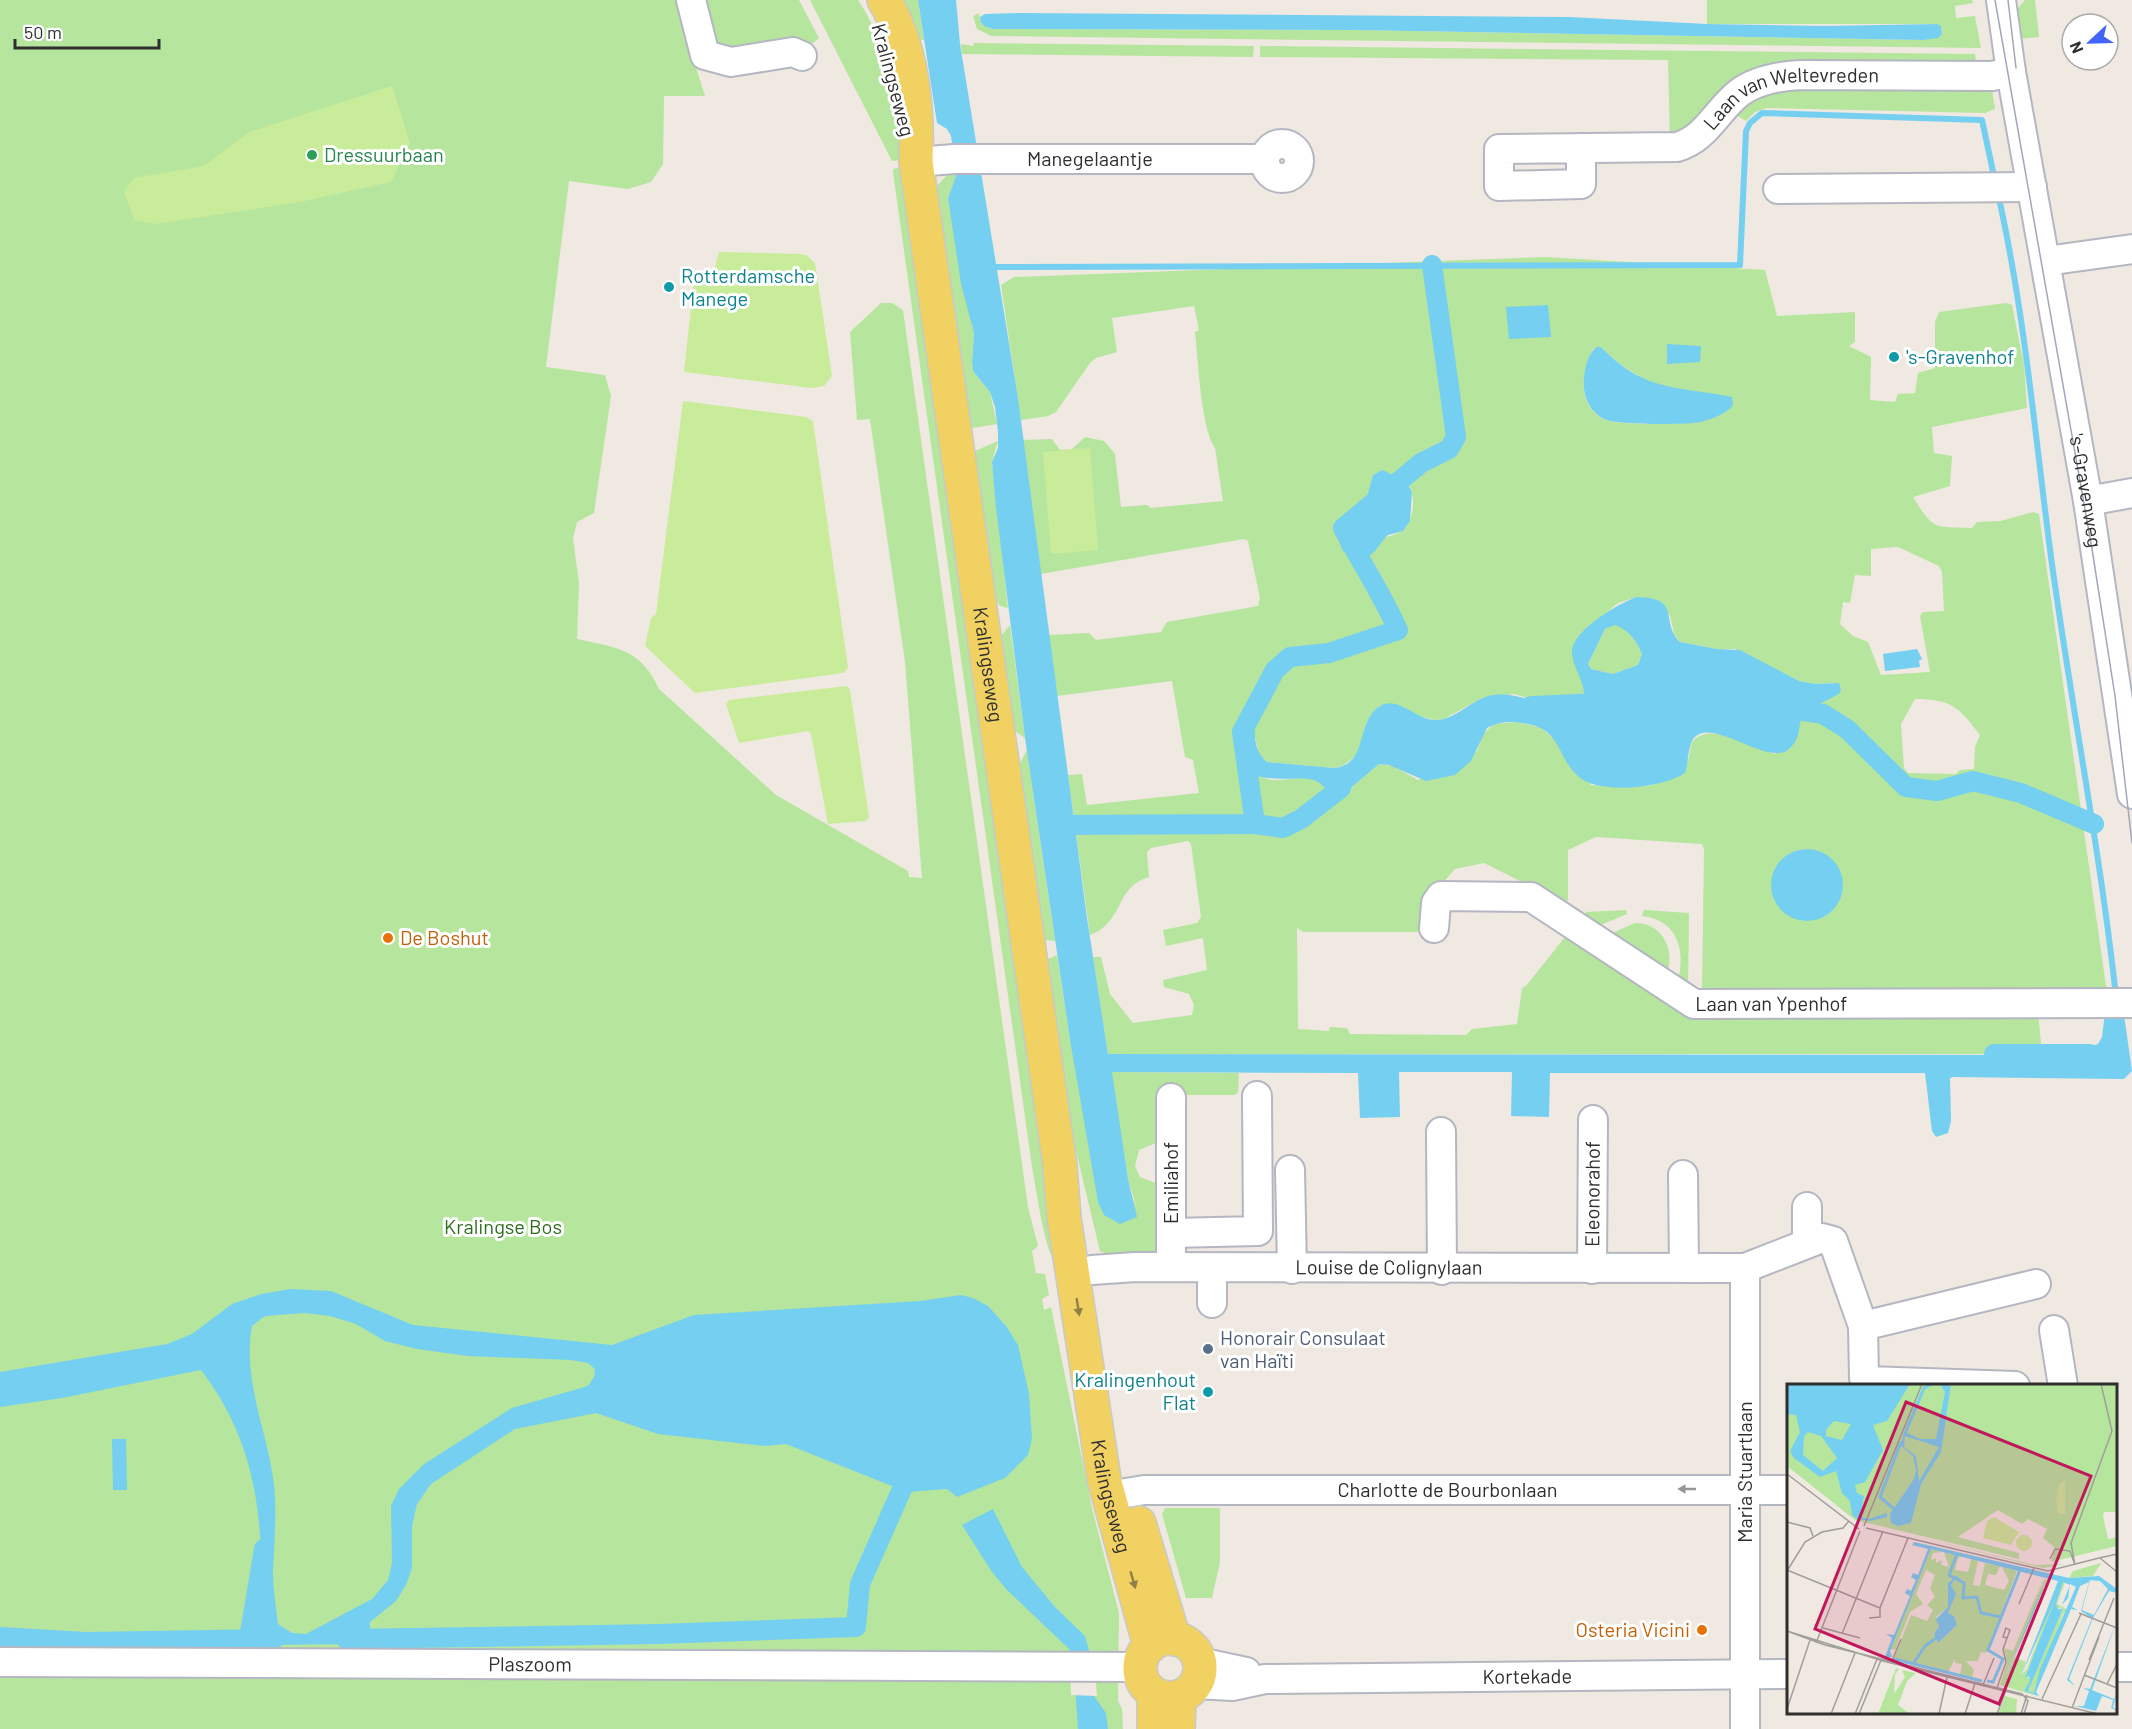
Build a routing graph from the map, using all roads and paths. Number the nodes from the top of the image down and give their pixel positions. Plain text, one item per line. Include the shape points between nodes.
1 (691, 0) edge
2 (865, 0) edge
3 (884, 0) edge
4 (2001, 0) edge
5 (802, 57) dead end
6 (2011, 72) junction
7 (1581, 148) dead end
8 (1264, 159) dead end
9 (916, 162) junction
10 (2008, 188) junction
11 (1778, 189) dead end
12 (2132, 249) edge
13 (2046, 261) junction
14 (2132, 493) edge
15 (2088, 501) junction
16 (2132, 794) edge
17 (1434, 928) dead end
18 (2122, 1003) edge
19 (1257, 1096) dead end
20 (1171, 1098) dead end
21 (1593, 1120) dead end
22 (1441, 1132) dead end
23 (1290, 1170) dead end
24 (1683, 1175) dead end
25 (1807, 1207) dead end
26 (1171, 1233) junction
27 (1807, 1243) junction
28 (1172, 1268) junction
29 (1684, 1268) junction
30 (1745, 1268) junction
31 (1212, 1269) junction
32 (1292, 1269) junction
33 (1592, 1269) junction
34 (1442, 1270) junction
35 (1082, 1272) junction
36 (2036, 1284) dead end
37 (1212, 1303) dead end
38 (1863, 1326) junction
39 (2054, 1330) dead end
40 (1956, 1384) edge
41 (2063, 1384) edge
42 (1745, 1489) junction
43 (1787, 1490) edge
44 (1118, 1494) junction
45 (0, 1662) edge
46 (2132, 1667) edge
47 (2117, 1668) edge
48 (1163, 1670) junction
49 (1787, 1674) edge
50 (1745, 1675) junction
51 (1154, 1729) edge
52 (1178, 1729) edge
53 (1745, 1729) edge

1 - 5 street via 705,55 731,62 793,52
2 - 9 main road, Kralingseweg via 885,32
3 - 9 main road, Kralingseweg via 905,51 917,129
4 - 6 street, 's-Gravenweg
6 - 7 street, Laan van Weltevreden via 1992,76 1788,75 1759,82 1741,92 1700,136 1685,145
6 - 10 street, 's-Gravenweg
8 - 9 street, Manegelaantje
9 - 35 main road, Kralingseweg via 1060,1166 1064,1218
10 - 11 street
10 - 13 street, 's-Gravenweg
12 - 13 street
13 - 15 street, 's-Gravenweg
14 - 15 street
15 - 16 street, 's-Gravenweg
17 - 18 street, Laan van Ypenhof via 1436,903 1441,896 1524,895 1694,1004
19 - 26 street via 1258,1231
20 - 26 street, Emiliahof
21 - 33 street, Eleonorahof
22 - 34 street
23 - 32 street
24 - 29 street
25 - 27 street
26 - 28 street, Emiliahof
27 - 30 street, Louise de Colignylaan
27 - 38 street, Louise de Colignylaan via 1822,1238 1833,1241
28 - 31 street, Louise de Colignylaan
28 - 35 street, Louise de Colignylaan
29 - 30 street, Louise de Colignylaan
29 - 33 street, Louise de Colignylaan
30 - 42 street, Maria Stuartlaan
31 - 32 street, Louise de Colignylaan
31 - 37 street
32 - 34 street, Louise de Colignylaan
33 - 34 street, Louise de Colignylaan
35 - 44 main road, Kralingseweg
36 - 38 street
38 - 40 street via 1867,1381
39 - 41 street
42 - 43 street, Charlotte de Bourbonlaan
42 -> 44 street, Charlotte de Bourbonlaan via 1365,1489
42 - 50 street, Maria Stuartlaan
44 - 48 main road, Kralingseweg
45 - 48 street, Plaszoom
46 - 47 street
48 - 50 street, Kortekade via 1232,1686 1265,1679
48 - 51 main road
48 - 52 main road
49 - 50 street, Kortekade
50 - 53 street, Maria Stuartlaan

